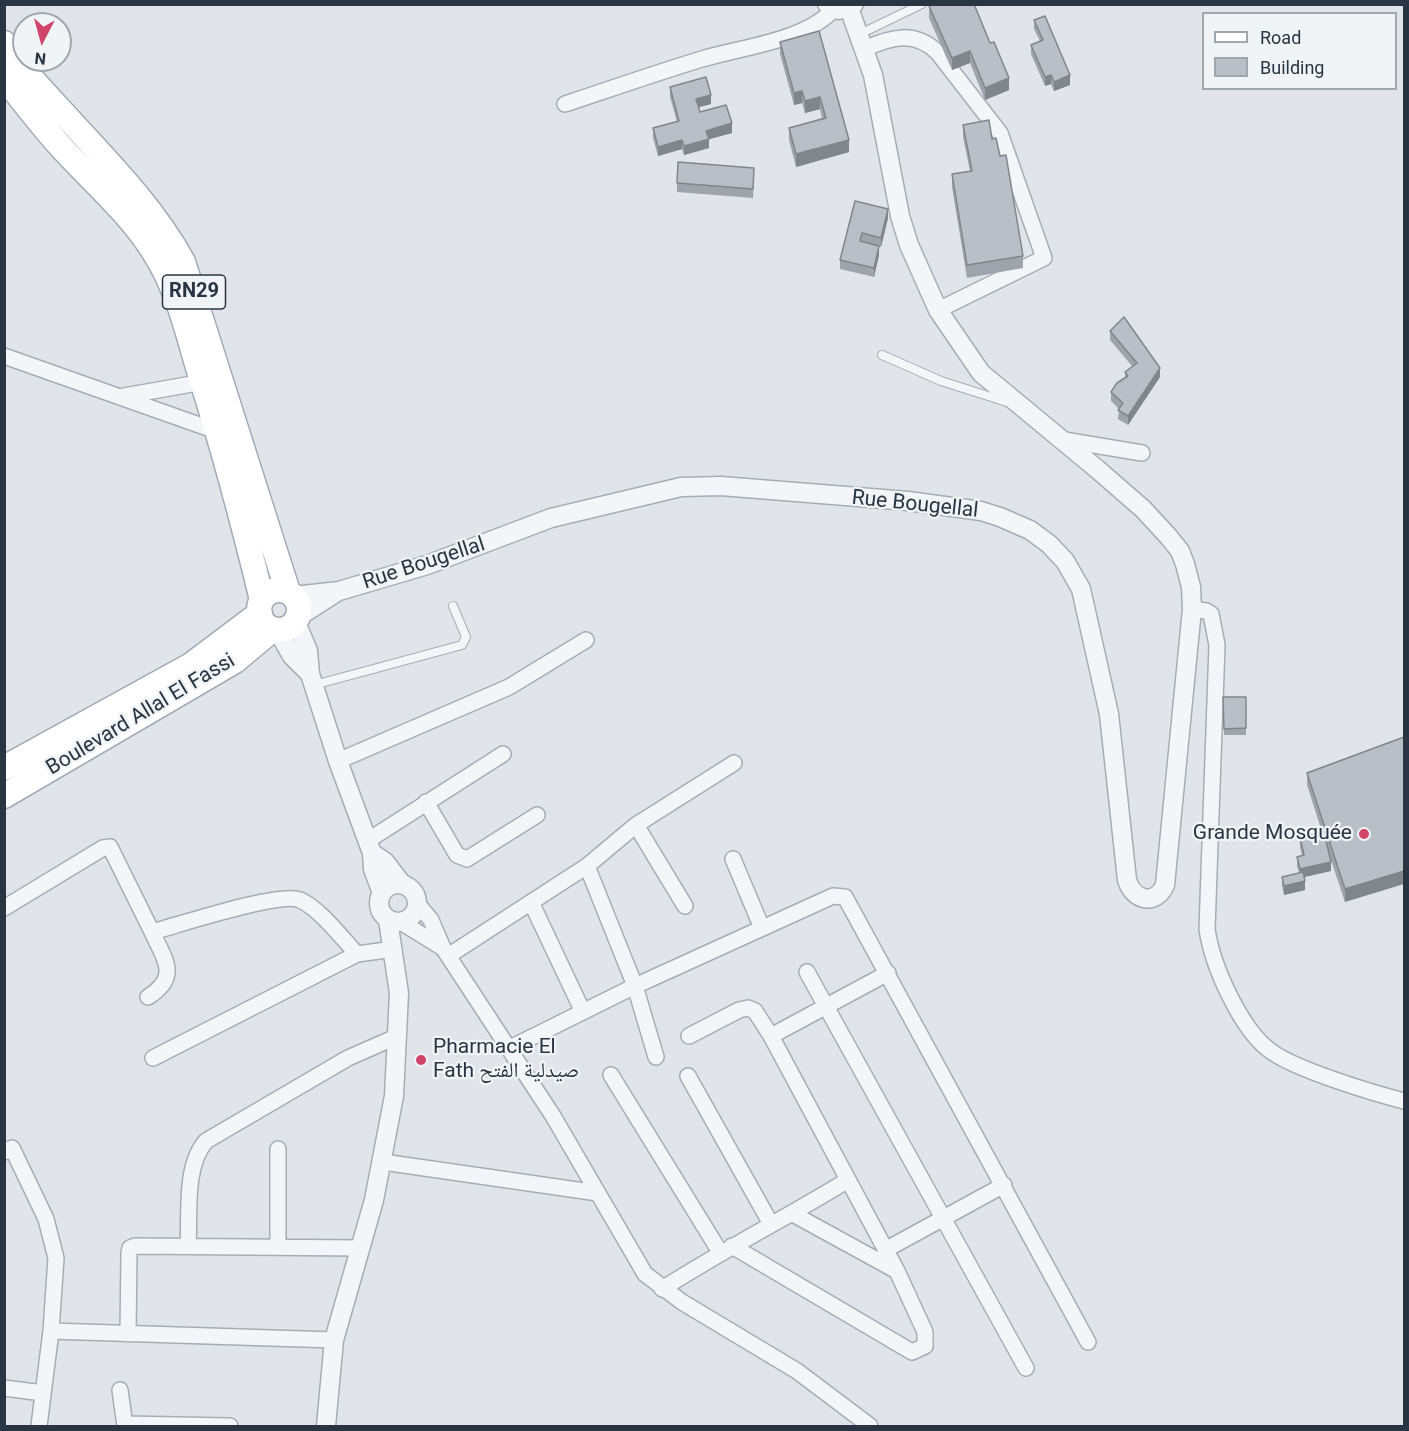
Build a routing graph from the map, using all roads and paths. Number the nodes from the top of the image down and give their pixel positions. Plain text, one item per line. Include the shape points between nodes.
1 (922, 4) edge
2 (841, 6) edge
3 (861, 42) junction
4 (4, 43) edge
5 (4, 77) edge
6 (565, 104) dead end
7 (938, 310) junction
8 (882, 354) dead end
9 (4, 356) edge
10 (212, 381) junction
11 (124, 396) junction
12 (1019, 406) junction
13 (219, 432) junction
14 (1064, 440) junction
15 (1143, 453) dead end
16 (453, 606) dead end
17 (281, 612) junction
18 (1191, 616) junction
19 (586, 639) dead end
20 (312, 679) junction
21 (503, 754) dead end
22 (338, 761) junction
23 (734, 763) dead end
24 (4, 768) edge
25 (4, 796) edge
26 (426, 802) junction
27 (537, 814) dead end
28 (636, 825) junction
29 (370, 847) junction
30 (734, 859) dead end
31 (587, 866) junction
32 (402, 884) junction
33 (382, 893) junction
34 (531, 902) junction
35 (417, 903) junction
36 (685, 906) dead end
37 (4, 908) edge
38 (395, 921) junction
39 (762, 928) junction
40 (153, 932) junction
41 (394, 949) junction
42 (446, 952) junction
43 (357, 954) junction
44 (807, 972) dead end
45 (888, 973) junction
46 (635, 986) junction
47 (148, 997) dead end
48 (827, 1007) junction
49 (583, 1012) junction
50 (398, 1036) junction
51 (689, 1036) dead end
52 (771, 1036) junction
53 (510, 1048) junction
54 (656, 1057) dead end
55 (153, 1058) dead end
56 (611, 1075) dead end
57 (688, 1076) dead end
58 (1404, 1101) edge
59 (7, 1145) edge
60 (278, 1149) dead end
61 (383, 1162) junction
62 (848, 1180) junction
63 (1004, 1185) junction
64 (598, 1193) junction
65 (793, 1214) junction
66 (944, 1219) junction
67 (771, 1224) junction
68 (188, 1246) junction
69 (278, 1246) junction
70 (360, 1248) junction
71 (726, 1249) junction
72 (885, 1250) junction
73 (897, 1271) junction
74 (662, 1289) junction
75 (51, 1331) junction
76 (128, 1334) junction
77 (334, 1340) junction
78 (1088, 1342) dead end
79 (1026, 1368) dead end
80 (4, 1388) edge
81 (120, 1390) dead end
82 (43, 1393) junction
83 (864, 1424) edge
84 (39, 1426) edge
85 (125, 1426) edge
86 (230, 1426) edge
87 (326, 1426) edge

1 - 3 lane
2 - 3 street
2 - 6 street via 801,32 702,59
3 - 7 street via 880,108 900,216
3 - 7 street via 909,37 927,43 938,53 1000,133 1044,258
4 - 10 main road, RN29 via 168,236 189,276
5 - 10 main road, RN29 via 133,224 157,257
7 - 12 street via 981,373
8 - 12 lane via 941,381
9 - 11 street
10 - 11 street
10 - 13 main road, RN29
10 - 17 main road, RN29
11 - 13 street
12 - 14 street
13 - 17 main road, RN29 via 240,505
14 - 15 street
14 - 18 street via 1143,509 1180,551 1189,574
16 - 20 lane via 465,632 462,645
17 - 18 street, Rue Bougellal via 427,565 551,518 681,487 721,486 908,501 1000,517 1030,530 1049,544 1065,561 1081,589 1109,714 1127,880 1130,890 1144,899 1159,895 1165,885
17 - 20 street via 292,656
17 - 24 main road, Boulevard Allal El Fassi
17 - 25 main road, Boulevard Allal El Fassi via 235,661
18 - 58 street via 1206,610 1211,614 1217,645 1207,929 1217,970 1241,1016 1269,1051 1288,1062
19 - 22 street via 510,687
20 - 22 street
21 - 26 street
22 - 29 street
23 - 28 street
26 - 27 street via 457,855 467,859
26 - 29 street
28 - 31 street
28 - 36 street
29 - 32 street
29 - 33 street
30 - 39 street
31 - 34 street
31 - 46 street
32 - 33 street via 387,887
32 - 35 street via 413,891
33 - 38 street via 380,911
34 - 42 street
34 - 49 street
35 - 38 street via 413,916
35 - 42 street via 431,920
37 - 40 street via 110,846
38 - 41 street
38 - 42 street
39 - 45 street via 833,896 841,896 848,901
39 - 46 street
40 - 43 street via 293,898 302,901
40 - 47 street via 167,963 168,980
41 - 43 street
41 - 50 street
42 - 53 street
43 - 55 street
44 - 48 street
45 - 48 street
45 - 63 street
46 - 49 street
46 - 54 street
48 - 52 street
48 - 66 street
49 - 53 street
50 - 61 street via 394,1096
50 - 68 street via 348,1058 206,1141 197,1151 192,1171
51 - 52 street via 748,1008 755,1011
52 - 62 street
53 - 64 street
56 - 71 street
57 - 67 street
59 - 75 street via 46,1219 56,1258
60 - 69 street
61 - 64 street
61 - 70 street
62 - 65 street
62 - 72 street
63 - 66 street
63 - 78 street
64 - 74 street via 645,1274
65 - 67 street
65 - 73 street
66 - 72 street
66 - 79 street
67 - 71 street
68 - 69 street
68 - 76 street via 130,1248
69 - 70 street
70 - 77 street
71 - 73 street via 912,1352 922,1349 927,1340
71 - 74 street
72 - 73 street
74 - 83 street via 797,1371
75 - 76 street
75 - 82 street
76 - 77 street
77 - 87 street
80 - 82 street
81 - 85 street
82 - 84 street
85 - 86 street

